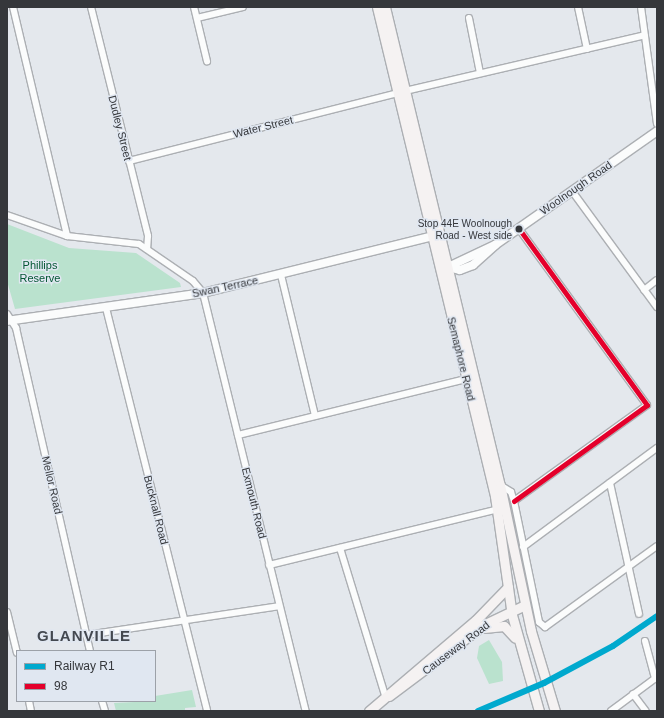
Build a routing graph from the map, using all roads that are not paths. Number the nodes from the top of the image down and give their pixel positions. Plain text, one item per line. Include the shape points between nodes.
1 (13, 7) edge
2 (90, 7) edge
3 (194, 7) edge
4 (243, 7) edge
5 (377, 7) edge
6 (385, 7) edge
7 (578, 7) edge
8 (641, 7) edge
9 (197, 18) junction
10 (469, 18) dead end
11 (385, 27) junction
12 (645, 35) junction
13 (587, 48) junction
14 (207, 61) dead end
15 (480, 73) junction
16 (401, 92) junction
17 (657, 124) edge
18 (657, 131) edge
19 (129, 161) junction
20 (572, 191) junction
21 (7, 215) edge
22 (519, 229) junction
23 (435, 235) junction
24 (67, 236) junction
25 (495, 245) junction
26 (147, 248) junction
27 (436, 256) junction
28 (448, 267) junction
29 (460, 270) junction
30 (281, 275) junction
31 (657, 280) edge
32 (447, 282) junction
33 (644, 290) junction
34 (203, 293) junction
35 (657, 307) edge
36 (106, 308) junction
37 (8, 319) edge
38 (470, 378) junction
39 (315, 416) junction
40 (238, 435) junction
41 (657, 448) edge
42 (610, 483) junction
43 (500, 485) junction
44 (514, 501) junction
45 (494, 510) junction
46 (520, 539) junction
47 (657, 546) edge
48 (523, 547) junction
49 (340, 548) junction
50 (512, 548) junction
51 (269, 566) junction
52 (628, 567) junction
53 (508, 587) junction
54 (525, 605) junction
55 (279, 606) junction
56 (512, 610) junction
57 (7, 612) edge
58 (639, 614) dead end
59 (183, 621) junction
60 (540, 622) junction
61 (479, 624) junction
62 (531, 631) junction
63 (86, 636) junction
64 (645, 641) dead end
65 (521, 648) junction
66 (16, 650) edge
67 (90, 650) edge
68 (656, 678) edge
69 (633, 694) junction
70 (386, 698) junction
71 (207, 711) edge
72 (306, 711) edge
73 (370, 711) edge
74 (539, 711) edge
75 (555, 711) edge
76 (610, 711) edge
77 (646, 711) edge

1 - 24 street
2 - 19 street, Dudley Street
3 - 9 street
4 - 9 street
5 - 11 main road, Semaphore Road
6 - 11 main road, Semaphore Road
7 - 13 street
8 - 12 street
9 - 14 street
10 - 15 street
11 - 16 main road, Semaphore Road
12 - 13 street, Water Street
12 - 17 street
13 - 15 street, Water Street
15 - 16 street, Water Street
16 - 19 street, Water Street
16 - 23 main road, Semaphore Road
18 - 20 street, Woolnough Road
19 - 26 street, Dudley Street via 148,236
20 - 22 street, Woolnough Road
20 - 33 street
21 - 24 street
22 - 25 street, Woolnough Road
22 - 44 street via 646,405
23 - 27 main road, Semaphore Road
23 - 28 main road, Semaphore Road
23 - 30 street, Swan Terrace
24 - 26 street via 123,241
25 - 28 street, Woolnough Road
25 - 29 street, Woolnough Road via 486,256
26 - 34 street via 194,281
27 - 28 main road
27 - 32 main road, Semaphore Road
28 - 29 street
28 - 32 main road
29 - 32 street, Woolnough Road
30 - 34 street, Swan Terrace
30 - 39 street
31 - 33 street
32 - 38 main road, Semaphore Road
33 - 35 street
34 - 36 street, Swan Terrace
34 - 40 street, Exmouth Road
36 - 37 street, Swan Terrace
36 - 59 street, Bucknall Road
37 - 63 street, Mellor Road via 17,329
38 - 39 street
38 - 43 main road, Semaphore Road
38 - 45 main road, Semaphore Road via 495,496
39 - 40 street
40 - 51 street, Exmouth Road
41 - 42 street
42 - 48 street
42 - 52 street
43 - 44 street via 511,492
43 - 50 main road, Semaphore Road
44 - 46 street
45 - 49 street
45 - 53 main road, Semaphore Road
46 - 48 street
46 - 50 street
47 - 52 street
48 - 60 street
49 - 51 street
49 - 70 street
50 - 54 main road, Semaphore Road
51 - 55 street, Exmouth Road
52 - 58 street
52 - 60 street via 549,626 545,627
53 - 56 main road, Semaphore Road
53 - 61 main road
54 - 56 main road, Causeway Road
54 - 62 main road, Semaphore Road
55 - 59 street
55 - 72 street, Exmouth Road
56 - 61 main road, Causeway Road
56 - 65 main road, Semaphore Road
57 - 66 street
59 - 63 street
59 - 71 street, Bucknall Road
60 - 62 street
61 - 65 main road via 509,628
61 - 70 main road, Causeway Road via 401,690
62 - 75 main road, Semaphore Road
63 - 67 street, Mellor Road
64 - 68 street
65 - 74 main road, Semaphore Road
68 - 69 street
69 - 76 street
69 - 77 street
70 - 73 main road, Causeway Road

